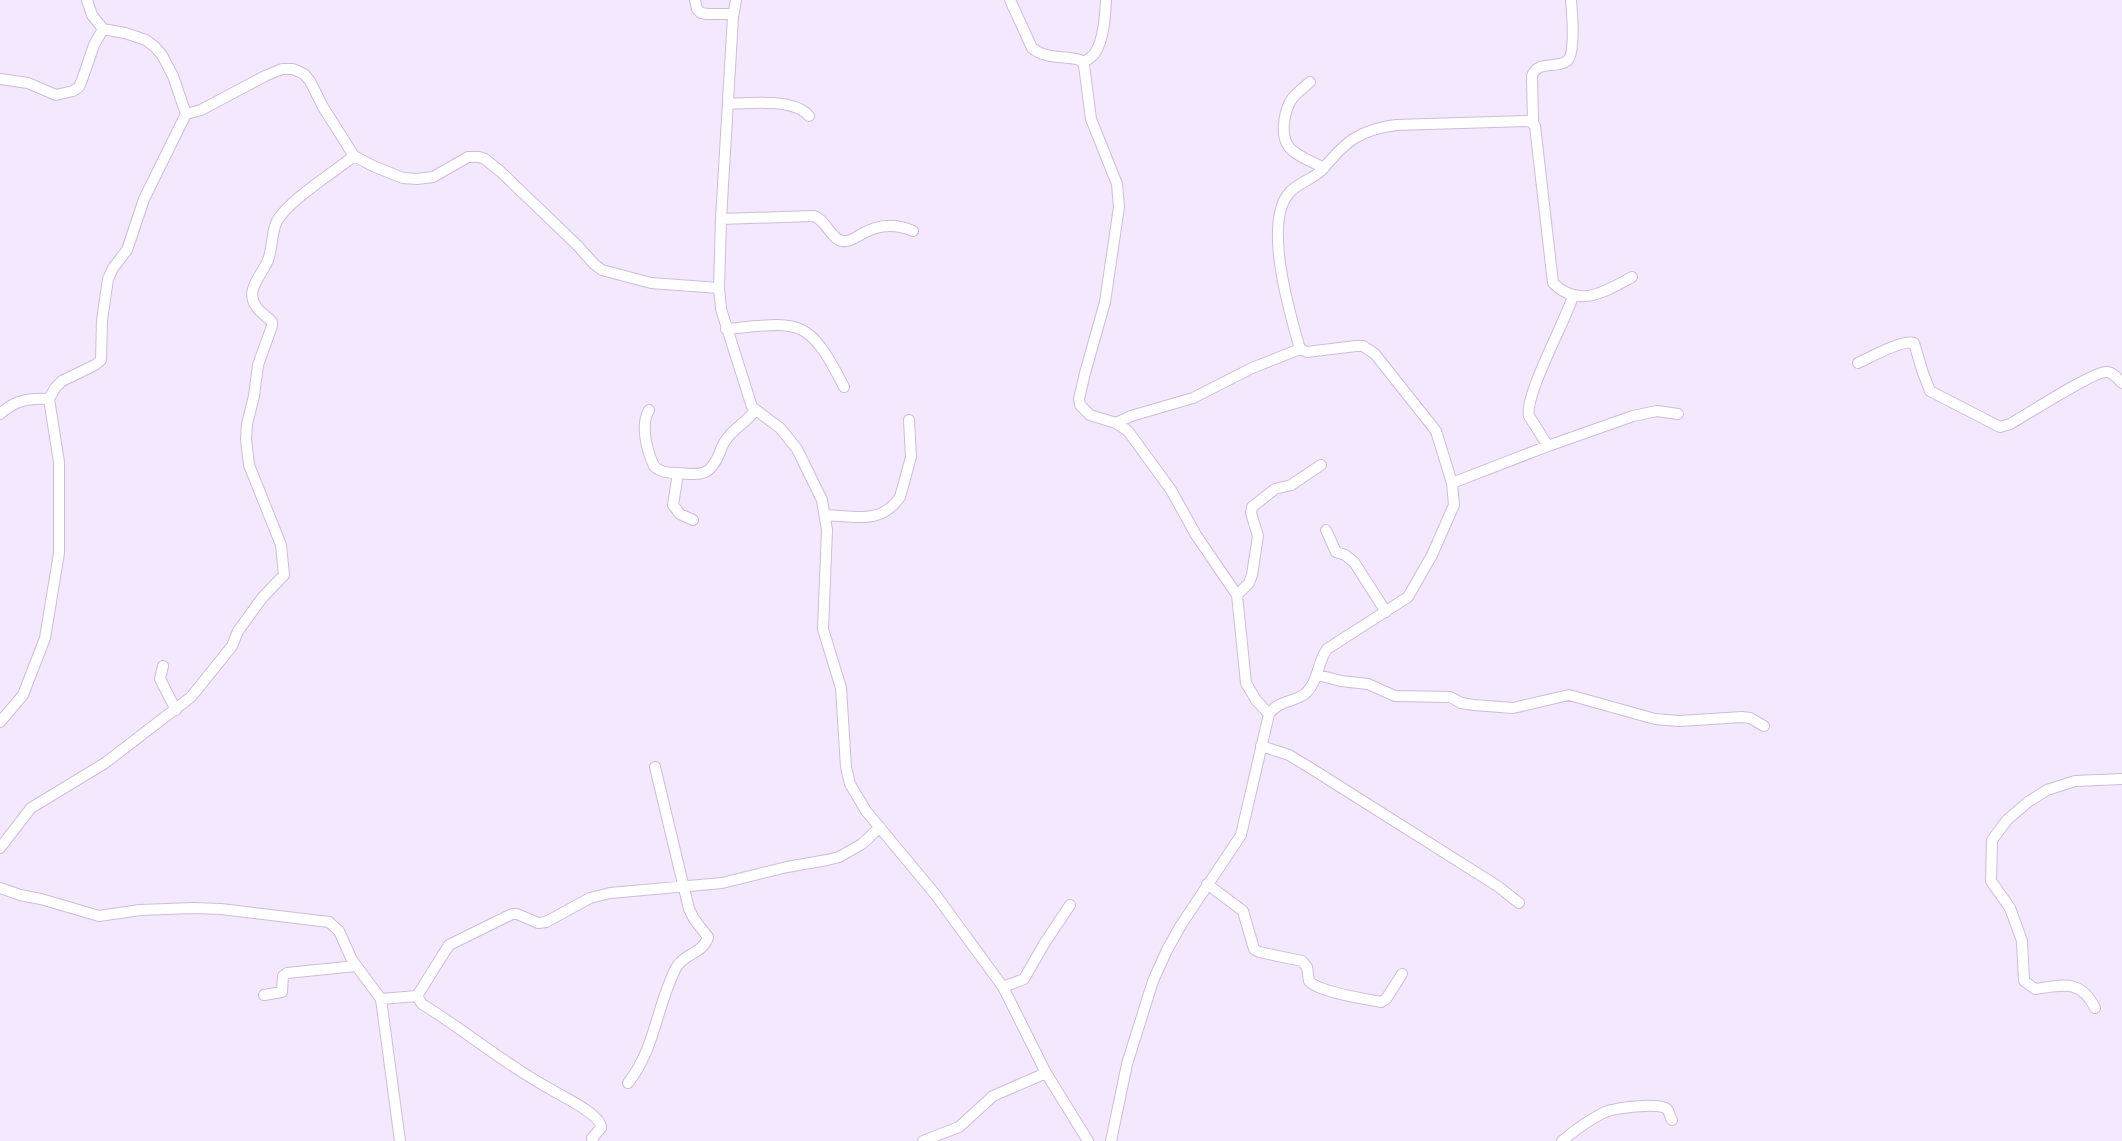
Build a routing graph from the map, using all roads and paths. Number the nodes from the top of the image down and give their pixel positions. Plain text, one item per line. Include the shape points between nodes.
1 (87, 0) edge
2 (695, 0) edge
3 (736, 0) edge
4 (1010, 0) edge
5 (1106, 0) edge
6 (1571, 0) edge
7 (733, 14) junction
8 (103, 29) junction
9 (1083, 63) junction
10 (0, 79) edge
11 (1310, 82) dead end
12 (728, 104) junction
13 (186, 114) junction
14 (809, 116) dead end
15 (1533, 122) junction
16 (354, 156) junction
17 (1324, 168) junction
18 (721, 219) junction
19 (913, 231) dead end
20 (1632, 277) dead end
21 (719, 288) junction
22 (1573, 296) junction
23 (726, 329) junction
24 (1300, 349) junction
25 (1858, 363) dead end
26 (2122, 383) edge
27 (844, 386) dead end
28 (49, 398) junction
29 (649, 410) dead end
30 (755, 410) junction
31 (0, 414) edge
32 (1678, 414) dead end
33 (909, 420) dead end
34 (1116, 423) junction
35 (1548, 446) junction
36 (1321, 465) dead end
37 (678, 473) junction
38 (1452, 483) junction
39 (826, 515) junction
40 (693, 520) dead end
41 (1326, 530) dead end
42 (1237, 595) junction
43 (1386, 612) junction
44 (163, 666) dead end
45 (1318, 675) junction
46 (176, 710) junction
47 (1269, 714) junction
48 (0, 722) edge
49 (1764, 726) dead end
50 (1261, 746) junction
51 (656, 768) dead end
52 (2122, 779) edge
53 (880, 827) junction
54 (0, 848) edge
55 (1207, 884) junction
56 (683, 886) junction
57 (0, 888) edge
58 (1520, 903) dead end
59 (1070, 904) dead end
60 (356, 966) junction
61 (1402, 974) dead end
62 (1003, 986) junction
63 (264, 995) dead end
64 (417, 996) junction
65 (381, 999) junction
66 (2095, 1008) dead end
67 (1046, 1073) junction
68 (628, 1083) dead end
69 (1672, 1120) dead end
70 (400, 1141) edge
71 (593, 1141) edge
72 (923, 1141) edge
73 (1088, 1141) edge
74 (1111, 1141) edge
75 (1562, 1141) edge

1 - 8 street via 92,15
2 - 7 street via 697,9 703,14
3 - 7 street
4 - 9 street via 1032,48 1039,54 1075,58
5 - 9 street via 1103,30 1097,49 1093,56
6 - 15 street via 1573,27 1569,58 1565,62 1537,68 1533,72
7 - 12 street
8 - 10 street via 94,45 79,87 73,91 56,95 28,83
8 - 13 street via 146,40 162,54 173,76
9 - 34 street via 1088,80 1091,119 1117,184 1119,206 1105,302 1079,398 1080,405 1090,416
11 - 17 street via 1290,101 1284,136 1291,149
12 - 14 street via 772,103 798,108
12 - 18 street
13 - 16 street via 206,108 265,76 293,69 304,74 310,81
13 - 28 street via 144,199 127,250 108,279 102,320 101,360 95,366 62,381
15 - 17 street via 1525,120 1396,124 1377,128 1354,138
15 - 22 street via 1551,279 1558,288
16 - 21 street via 386,173 417,179 433,178 468,157 485,159 602,270 651,283
16 - 46 street via 303,195 280,217 274,230 268,261 252,293 253,301 272,322 272,326 258,366 247,424 247,453 249,465 282,545 284,575 262,598 216,667 191,697
17 - 24 street via 1290,191 1281,207 1279,218 1281,270
18 - 19 street via 813,216 843,242 889,224
18 - 21 street
20 - 22 street via 1599,294
21 - 23 street
22 - 35 street via 1528,410 1529,416
23 - 27 street via 783,324 804,330 810,333 824,352
23 - 30 street
24 - 34 street via 1252,368 1193,398 1131,416
24 - 38 street via 1309,351 1363,346 1375,354 1436,431
25 - 26 street via 1900,345 1914,343 1930,391 2000,427 2010,424 2103,372 2111,373
28 - 31 street via 23,399 11,404
28 - 48 street via 59,462 59,553 45,638 23,695
29 - 37 street via 645,423 652,461 657,469
30 - 37 street via 745,423 728,436 716,464 700,474
30 - 39 street via 780,428 797,449 822,500
32 - 35 street via 1647,412
33 - 39 street via 911,457 896,503 889,510 876,516
34 - 42 street via 1128,431 1145,453
35 - 38 street
36 - 42 street via 1291,485 1275,489 1252,507 1251,513 1258,536 1252,575 1249,583
37 - 40 street via 673,505 680,514
38 - 43 street via 1454,505 1432,555 1414,590
39 - 53 street via 823,622 841,688 846,767 850,784
41 - 43 street via 1333,548 1354,562
42 - 47 street via 1246,683 1256,700
43 - 45 street via 1327,649 1323,654
44 - 46 street via 160,679
45 - 47 street via 1306,693 1277,704
45 - 49 street via 1368,684 1388,694 1406,698 1450,697 1461,703 1506,708 1568,694 1655,719 1678,721 1742,717 1750,718
46 - 54 street via 95,770 31,808
47 - 50 street
50 - 55 street via 1241,835
50 - 58 street via 1288,755 1312,768 1493,883
51 - 56 street
52 - 66 street via 2075,781 2047,790 2007,820 1994,836 1991,846 1991,881 2010,908 2022,941 2024,982 2035,989 2075,986 2090,998
53 - 56 street via 862,844 839,857 787,867 739,881
53 - 62 street via 935,894
55 - 61 street via 1243,911 1254,949 1302,961 1307,967 1308,981 1315,986 1339,994 1381,1002
55 - 74 street via 1167,950 1153,981 1127,1064
56 - 64 street via 610,893 590,898 546,922 538,923 512,914 449,944
56 - 68 street via 694,919 708,937 707,942 677,966 645,1058
57 - 60 street via 20,896 41,899 99,916 140,910 193,908 329,922 339,931
59 - 62 street via 1024,979
60 - 63 street via 287,973 283,976 282,992
60 - 65 street
62 - 67 street
64 - 65 street
64 - 71 street via 422,1004 535,1081 572,1101 599,1120 602,1128 592,1138
65 - 70 street
67 - 72 street via 993,1096 959,1127
67 - 73 street
69 - 75 street via 1663,1108 1613,1110 1603,1113

